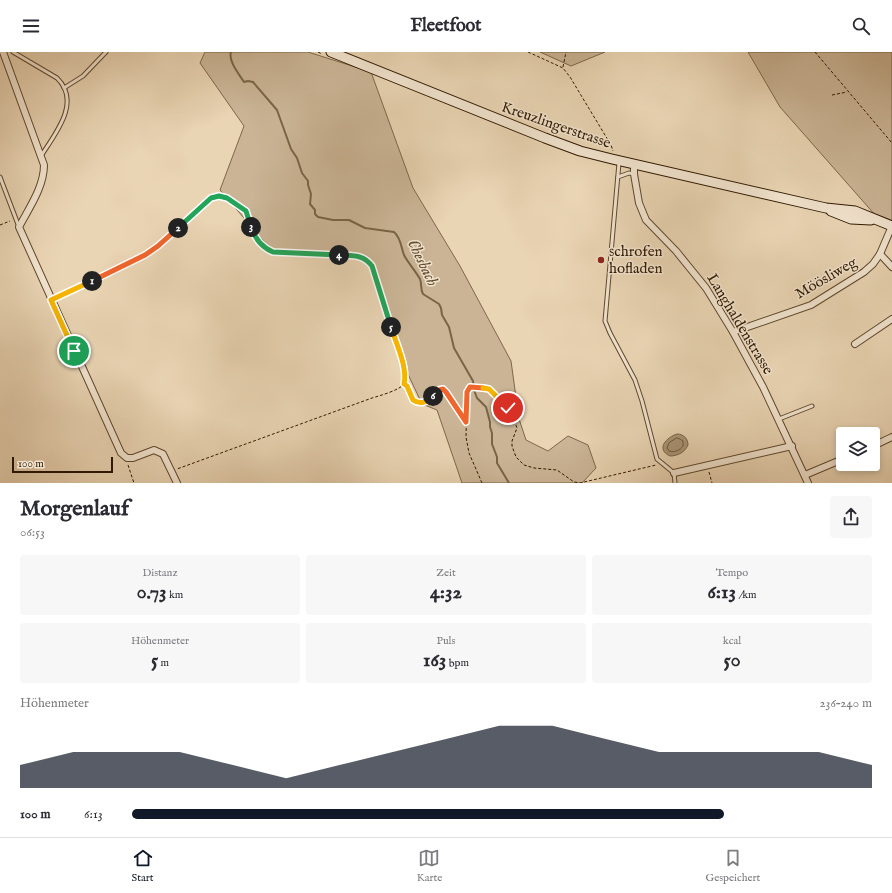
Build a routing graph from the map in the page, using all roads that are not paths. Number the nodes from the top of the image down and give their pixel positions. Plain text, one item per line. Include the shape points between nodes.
1 (3, 52) edge
2 (13, 52) edge
3 (106, 52) edge
4 (331, 52) edge
5 (64, 88) junction
6 (41, 156) junction
7 (615, 160) junction
8 (634, 169) junction
9 (0, 177) edge
10 (618, 177) junction
11 (892, 226) edge
12 (18, 227) junction
13 (880, 254) junction
14 (892, 268) edge
15 (892, 319) edge
16 (733, 332) junction
17 (855, 344) dead end
18 (812, 406) dead end
19 (778, 419) junction
20 (892, 437) edge
21 (880, 443) edge
22 (792, 446) junction
23 (836, 462) edge
24 (674, 473) junction
25 (805, 475) junction
26 (177, 483) edge
27 (675, 483) edge
28 (808, 483) edge

1 - 6 street
2 - 5 lane via 57,78
3 - 5 lane via 84,76
4 - 7 street, Kreuzlingerstrasse via 545,138
5 - 6 lane via 67,108 65,116
6 - 12 street via 44,175
7 - 8 street, Kreuzlingerstrasse
7 - 10 lane
8 - 10 lane
8 - 11 street, Kreuzlingerstrasse via 826,208 855,211
8 - 16 street, Langhaldenstrasse via 639,203 646,220 706,288
9 - 12 lane
10 - 24 lane via 605,322 635,380 656,459
11 - 13 street, Möösliweg
12 - 26 street via 121,453 127,458 154,450 163,454
13 - 14 street
13 - 16 street, Möösliweg via 864,272 811,305
15 - 17 street
16 - 19 street, Langhaldenstrasse
18 - 19 lane
19 - 22 street, Langhaldenstrasse
20 - 21 street
22 - 24 street
22 - 25 street, Langhaldenstrasse
23 - 25 street
24 - 27 lane
25 - 28 street, Langhaldenstrasse

